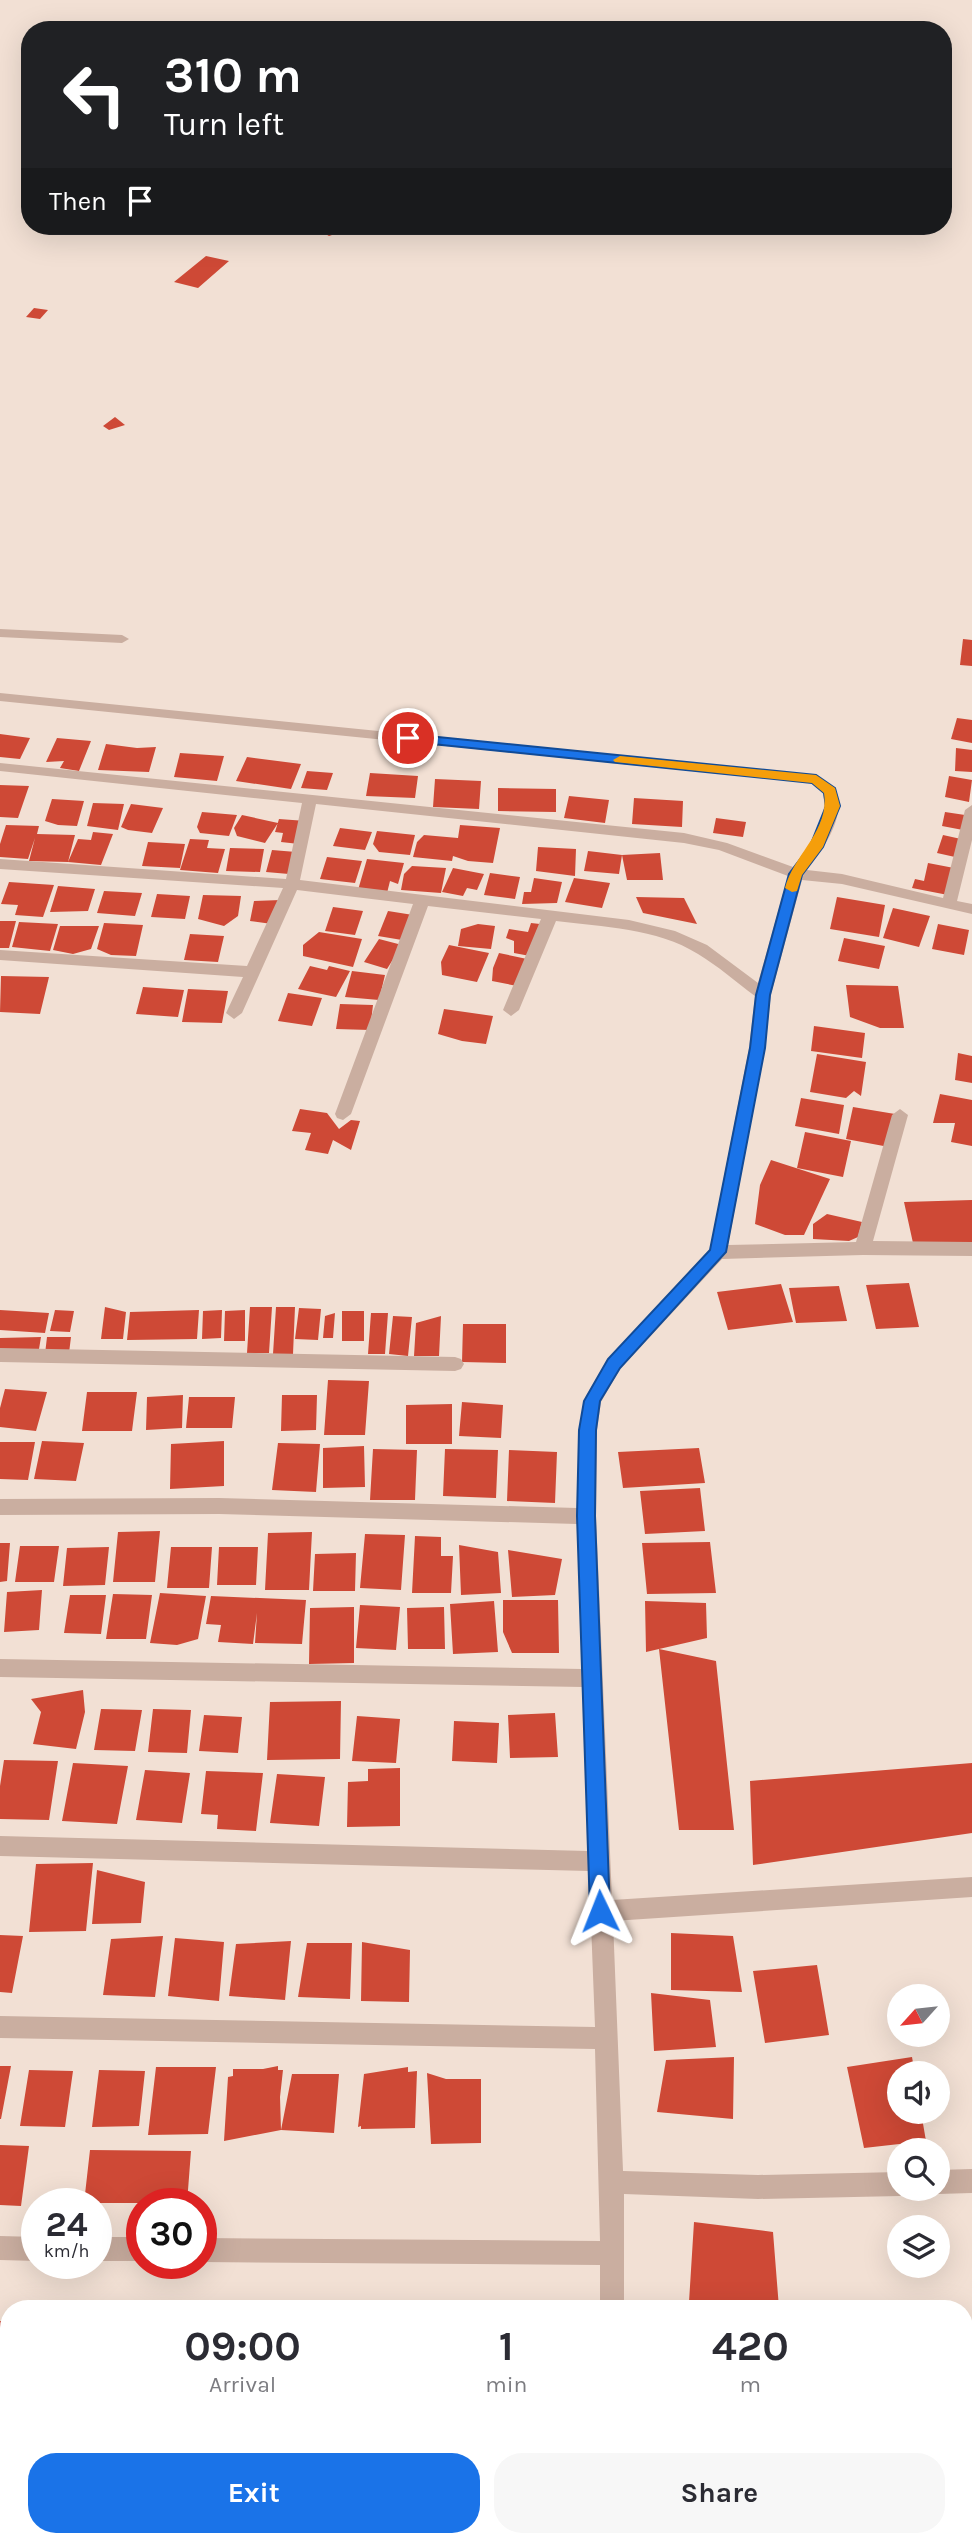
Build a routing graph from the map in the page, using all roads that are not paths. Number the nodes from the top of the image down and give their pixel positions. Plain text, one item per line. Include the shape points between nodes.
1 (0, 633) edge
2 (122, 639) dead end
3 (0, 697) edge
4 (0, 767) edge
5 (310, 800) junction
6 (972, 810) edge
7 (0, 864) edge
8 (796, 874) junction
9 (292, 884) junction
10 (422, 900) junction
11 (949, 904) junction
12 (972, 909) edge
13 (551, 914) junction
14 (0, 955) edge
15 (253, 972) junction
16 (763, 995) junction
17 (510, 1010) dead end
18 (234, 1013) dead end
19 (343, 1114) dead end
20 (900, 1115) dead end
21 (863, 1248) junction
22 (972, 1249) edge
23 (718, 1252) junction
24 (0, 1355) edge
25 (455, 1364) dead end
26 (0, 1507) edge
27 (586, 1516) junction
28 (0, 1668) edge
29 (592, 1678) junction
30 (0, 1846) edge
31 (598, 1861) junction
32 (972, 1887) edge
33 (600, 1911) junction
34 (0, 2027) edge
35 (606, 2038) junction
36 (972, 2181) edge
37 (612, 2182) junction
38 (950, 2182) edge
39 (887, 2184) edge
40 (0, 2248) edge
41 (21, 2249) edge
42 (217, 2250) edge
43 (611, 2253) junction
44 (612, 2300) edge

1 - 2 street
3 - 8 street via 816,779 831,791 833,806 817,847
4 - 5 street
5 - 8 street via 684,838 722,846
5 - 9 street
6 - 11 street
7 - 9 street
8 - 11 street via 842,879
8 - 16 street
9 - 10 street
9 - 15 street
10 - 13 street
10 - 19 street
11 - 12 street
13 - 16 street via 670,935 702,949
13 - 17 street
14 - 15 street
15 - 18 street
16 - 23 street
20 - 21 street
21 - 22 street
21 - 23 street
23 - 27 street via 614,1364 592,1401
24 - 25 street
26 - 27 street via 219,1506
27 - 29 street
28 - 29 street
29 - 31 street
30 - 31 street
31 - 33 street
32 - 33 street
33 - 35 street
34 - 35 street
35 - 37 street
36 - 38 street
37 - 39 street via 758,2187
37 - 43 street
40 - 41 street
42 - 43 street
43 - 44 street

